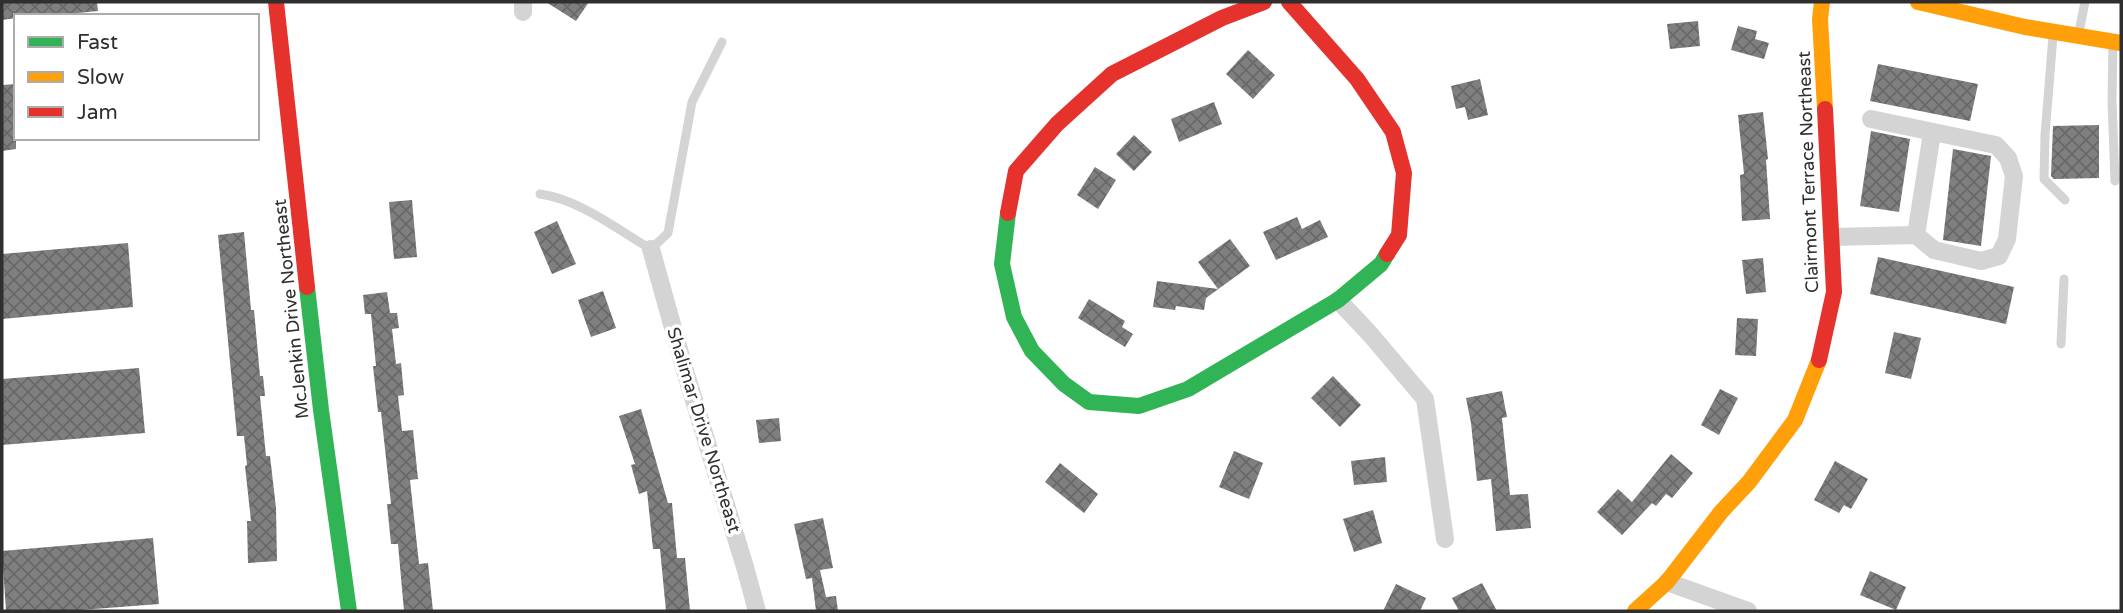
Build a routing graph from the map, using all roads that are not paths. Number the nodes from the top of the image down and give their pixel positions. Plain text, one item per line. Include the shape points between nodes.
1 (276, 2) edge
2 (1264, 2) edge
3 (1289, 2) edge
4 (1822, 2) edge
5 (1918, 2) edge
6 (2085, 2) edge
7 (2053, 32) junction
8 (2078, 37) junction
9 (722, 42) dead end
10 (2117, 42) edge
11 (1871, 120) dead end
12 (1932, 133) junction
13 (2115, 181) dead end
14 (540, 194) dead end
15 (2065, 200) dead end
16 (1916, 235) junction
17 (1832, 237) junction
18 (651, 249) junction
19 (2063, 279) dead end
20 (1338, 300) junction
21 (2061, 344) dead end
22 (1446, 538) dead end
23 (1667, 582) junction
24 (349, 611) edge
25 (757, 611) edge
26 (1635, 611) edge
27 (1748, 611) edge

1 - 24 street, McJenkin Drive Northeast via 321,411
2 - 20 street via 1222,18 1112,74 1057,124 1016,170 1002,264 1014,317 1032,351 1089,402 1139,406 1188,389
3 - 20 street via 1357,79 1393,132 1404,173 1399,235 1381,264
4 - 17 street, Clairmont Terrace Northeast
5 - 7 street
6 - 8 lane
7 - 8 street
7 - 15 lane via 2044,179
8 - 10 street
9 - 18 lane via 692,102 668,233
10 - 13 lane via 2112,101
11 - 12 street
12 - 16 street
12 - 16 street via 1996,145 2008,158 2014,176 2007,239 1999,256 1981,261 1934,250
14 - 18 lane via 574,204
16 - 17 street
17 - 23 street, Clairmont Terrace Northeast via 1834,292 1819,361 1795,419
18 - 25 street, Shalimar Drive Northeast
19 - 21 lane
20 - 22 street via 1425,399
23 - 26 street, Clairmont Terrace Northeast
23 - 27 street

